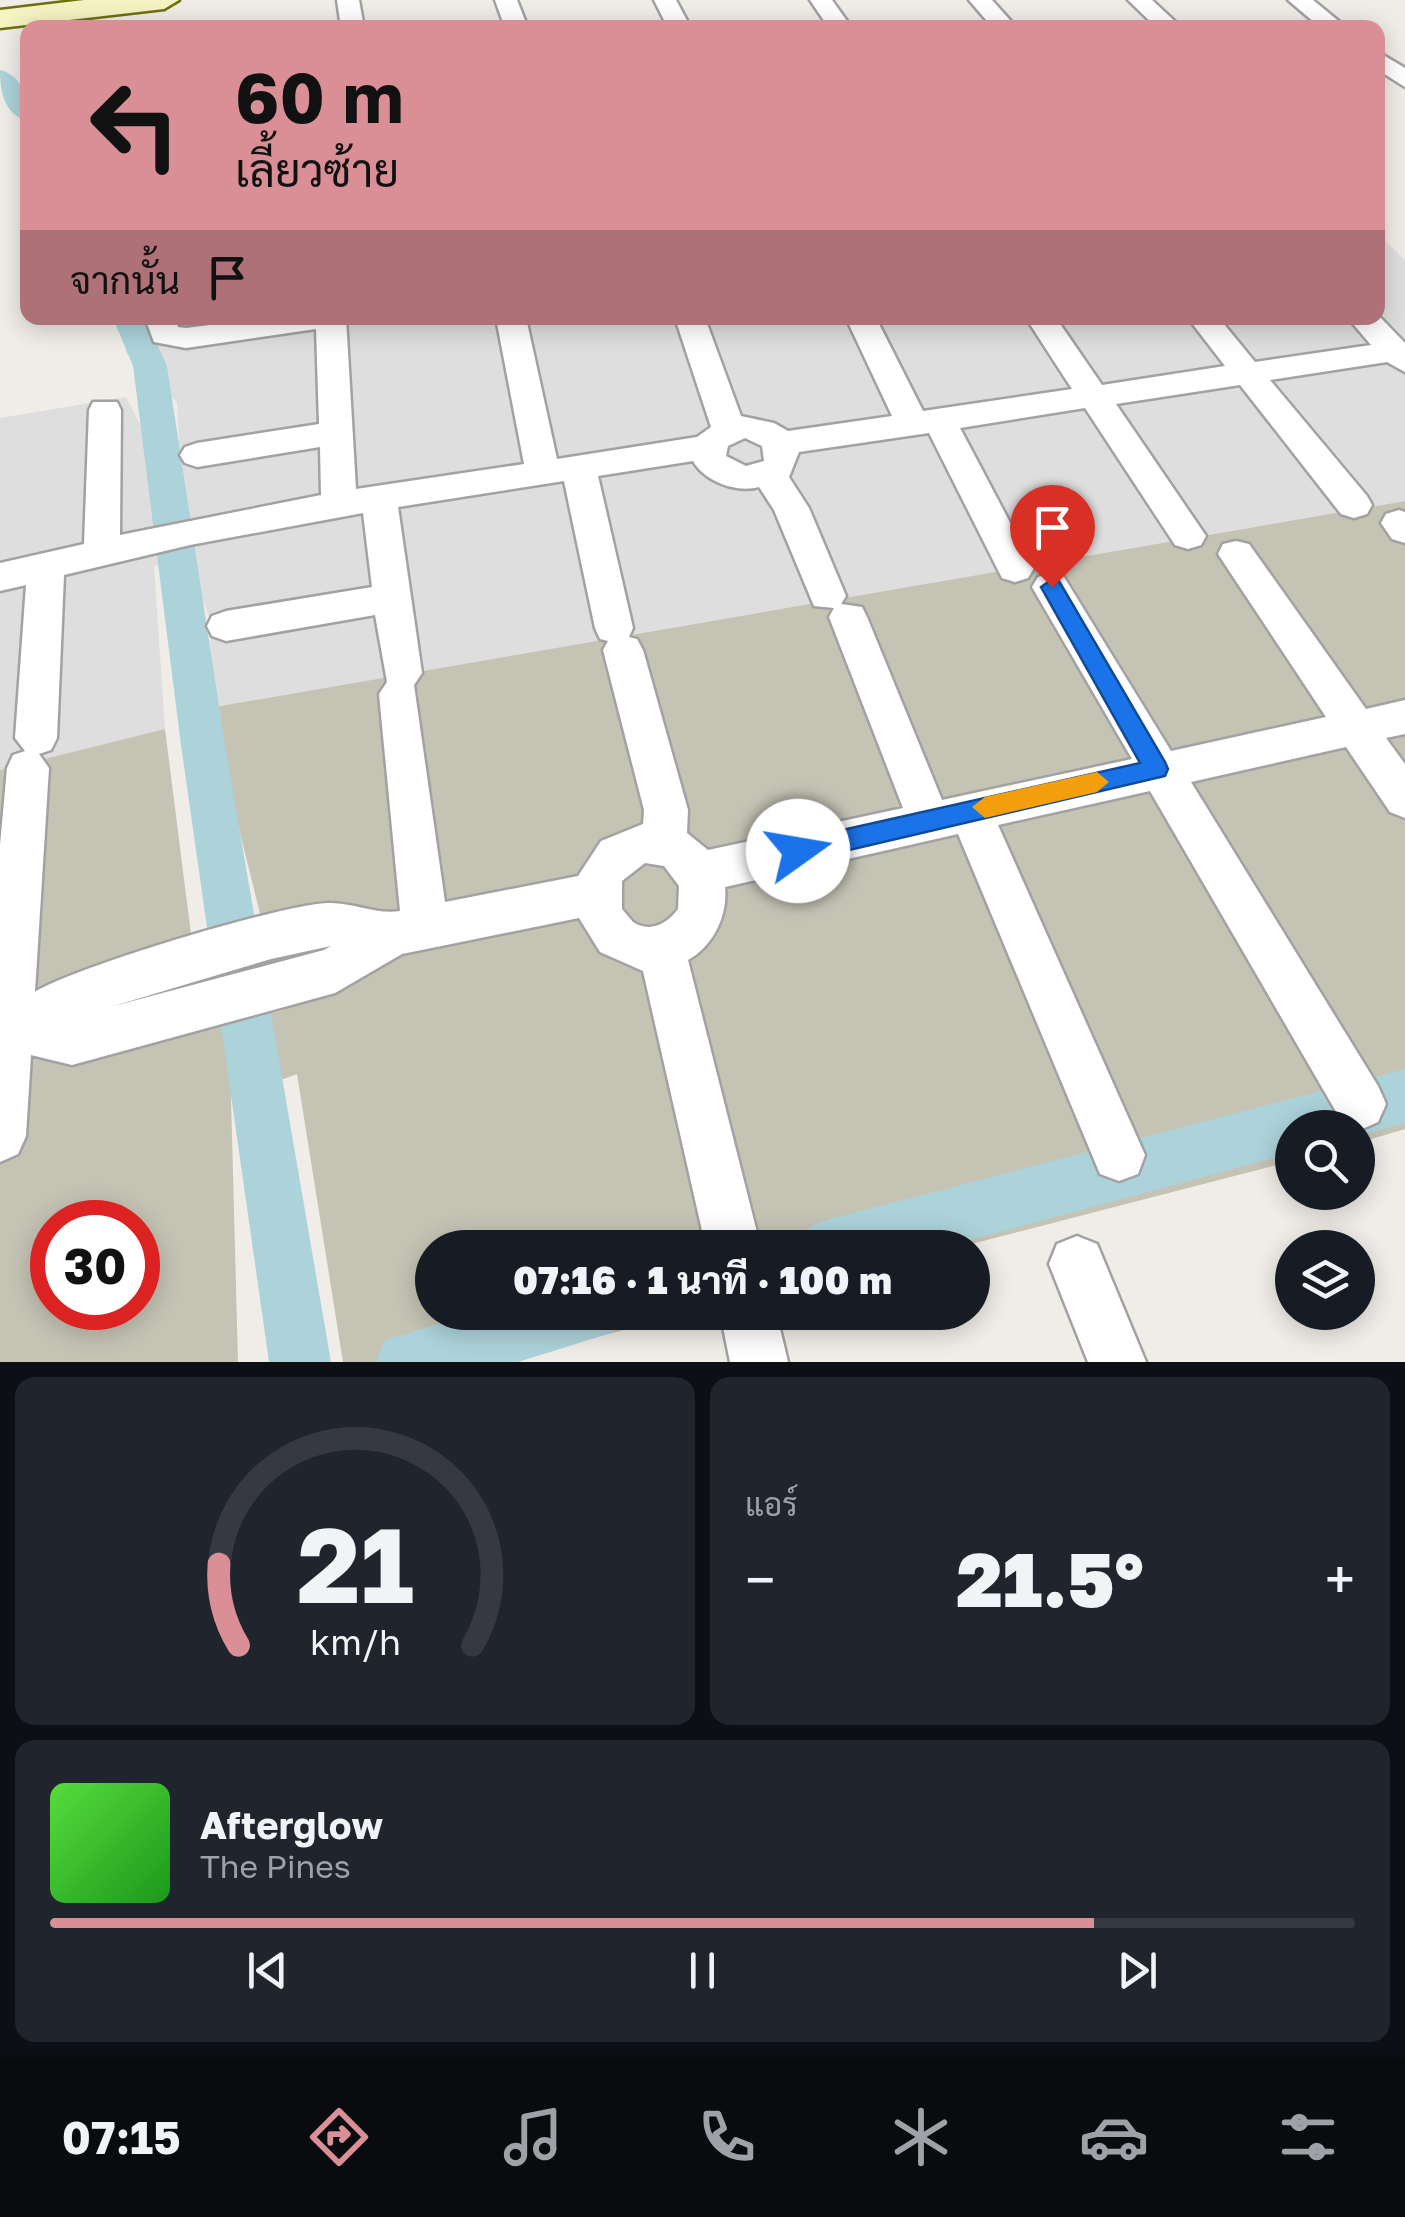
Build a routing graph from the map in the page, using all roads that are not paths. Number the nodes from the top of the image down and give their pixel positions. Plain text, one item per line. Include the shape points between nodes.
1 (164, 0) edge
2 (980, 0) edge
3 (1139, 0) edge
4 (1299, 0) edge
5 (126, 2) edge
6 (0, 19) edge
7 (999, 20) edge
8 (1162, 20) edge
9 (1325, 20) edge
10 (1385, 64) edge
11 (1405, 80) edge
12 (162, 325) edge
13 (280, 325) edge
14 (331, 325) edge
15 (513, 325) edge
16 (692, 325) edge
17 (865, 325) edge
18 (1046, 325) edge
19 (1209, 325) edge
20 (1370, 325) edge
21 (1400, 357) edge
22 (1246, 372) junction
23 (1094, 393) junction
24 (105, 410) dead end
25 (924, 420) junction
26 (336, 433) junction
27 (719, 438) junction
28 (197, 455) dead end
29 (775, 459) junction
30 (560, 468) junction
31 (379, 497) junction
32 (339, 504) junction
33 (1354, 505) dead end
34 (1188, 536) dead end
35 (102, 552) junction
36 (1236, 554) dead end
37 (46, 567) junction
38 (0, 577) edge
39 (391, 598) junction
40 (226, 626) dead end
41 (1405, 717) edge
42 (1354, 727) junction
43 (1156, 769) junction
44 (1405, 799) edge
45 (950, 815) junction
46 (664, 846) junction
47 (701, 872) junction
48 (594, 894) junction
49 (409, 930) junction
50 (661, 946) junction
51 (10, 1032) edge
52 (1360, 1104) dead end
53 (0, 1136) edge
54 (1119, 1154) dead end
55 (731, 1230) edge
56 (1077, 1264) dead end
57 (1117, 1362) edge

1 - 5 street
2 - 7 street
3 - 8 street
4 - 9 street
5 - 6 street
10 - 11 street
12 - 13 street via 165,335 186,338
14 - 26 street
15 - 30 street
16 - 27 street
17 - 25 street
18 - 23 street
19 - 22 street
20 - 21 street
21 - 22 street
22 - 23 street
22 - 33 street
23 - 25 street
23 - 34 street
24 - 35 street
25 - 29 street
25 - 43 street
26 - 28 street
26 - 32 street
27 - 29 street via 765,431
27 - 29 street via 712,464 720,471 744,478
27 - 30 street
29 - 45 street via 790,508 838,606
30 - 31 street
30 - 46 street via 619,639 666,810
31 - 32 street
31 - 39 street
32 - 35 street
35 - 37 street
36 - 42 street
37 - 38 street
37 - 51 street
39 - 40 street
39 - 49 street
41 - 42 street
42 - 43 street
42 - 44 street
43 - 45 street
43 - 52 street
45 - 47 street
45 - 54 street
46 - 47 street
46 - 48 street via 648,844 618,855
47 - 50 street via 706,887 700,916
48 - 49 street
48 - 50 street via 613,935
49 - 51 street via 329,924 272,937 71,996
49 - 51 street via 336,970 152,1022 72,1041
50 - 55 street
51 - 53 street
56 - 57 street

